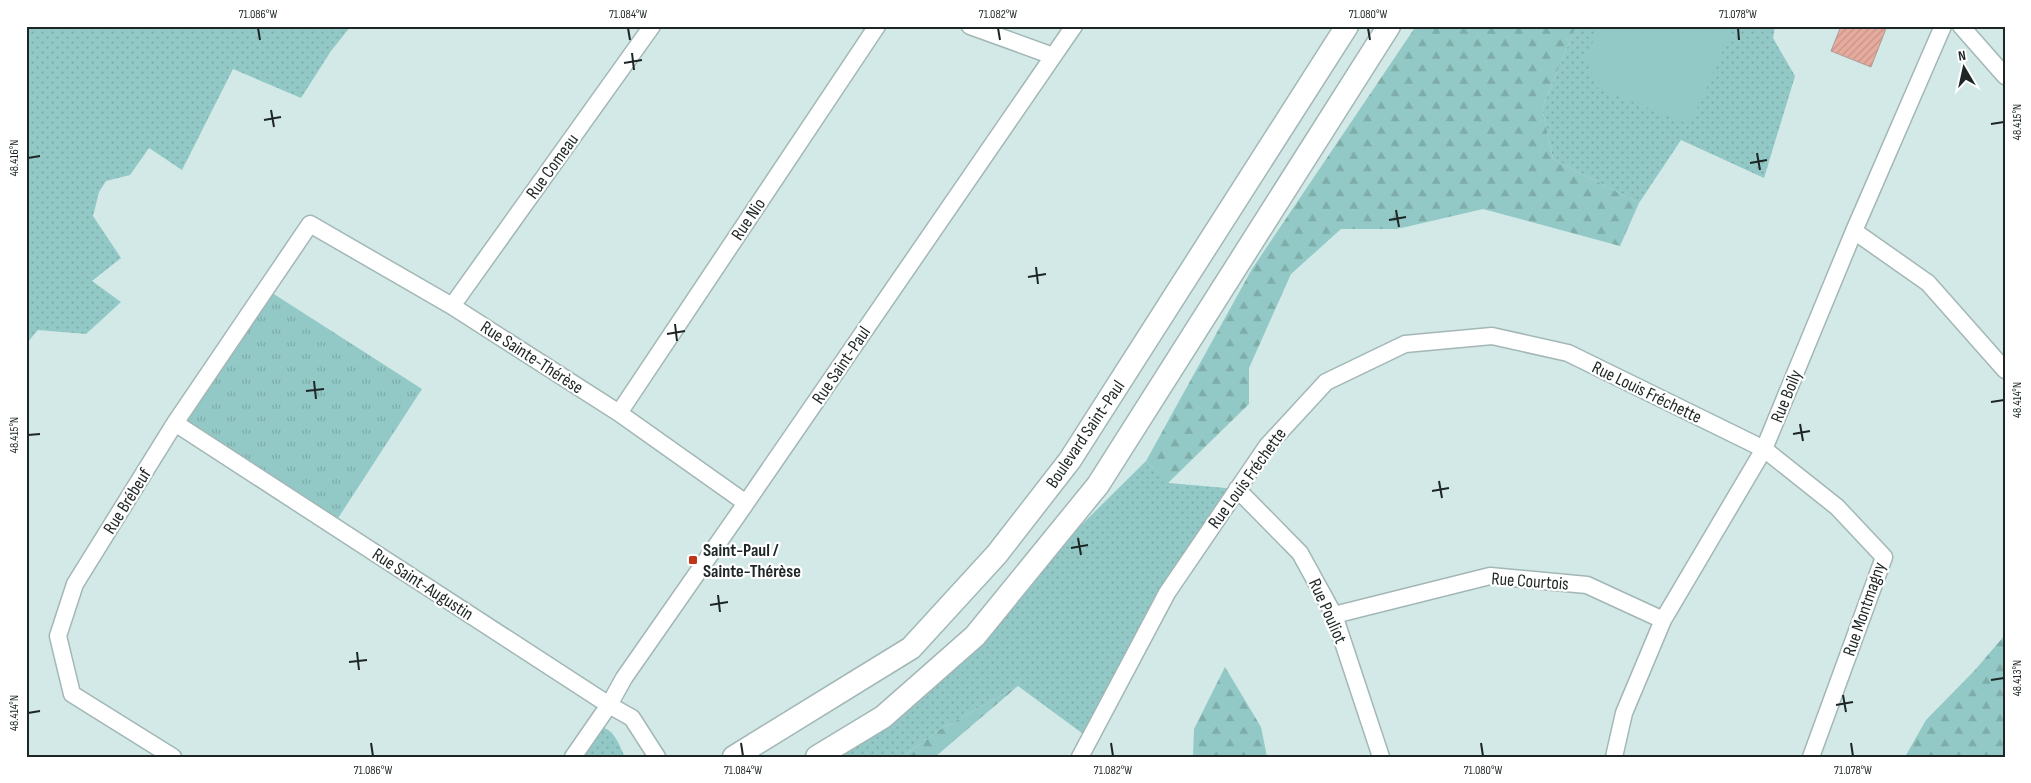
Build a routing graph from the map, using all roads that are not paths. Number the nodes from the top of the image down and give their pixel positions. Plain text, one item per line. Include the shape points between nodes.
1 (652, 26) edge
2 (876, 26) edge
3 (970, 26) edge
4 (1074, 26) edge
5 (1347, 26) edge
6 (1389, 26) edge
7 (1943, 26) edge
8 (1960, 26) edge
9 (1053, 56) junction
10 (2005, 76) edge
11 (310, 224) joint
12 (1854, 232) junction
13 (452, 306) junction
14 (2005, 370) edge
15 (619, 413) junction
16 (175, 423) junction
17 (1764, 448) junction
18 (1237, 489) junction
19 (746, 503) junction
20 (1334, 614) junction
21 (1663, 620) junction
22 (609, 705) junction
23 (174, 757) edge
24 (573, 757) edge
25 (657, 757) edge
26 (734, 757) edge
27 (817, 757) edge
28 (1080, 757) edge
29 (1381, 757) edge
30 (1614, 757) edge
31 (1811, 757) edge

1 - 13 street, Rue Comeau
2 - 15 street, Rue Nio
3 - 9 street
4 - 9 street, Rue Saint-Paul
5 - 26 main road, Boulevard Saint-Paul via 1070,460 997,554 911,648
6 - 27 main road, Boulevard Saint-Paul via 1098,486 974,636 883,717
7 - 12 street, Rue Boily
8 - 10 street
9 - 19 street, Rue Saint-Paul
11 - 13 street, Rue Sainte-Thérèse
11 - 16 street, Rue Brébeuf
12 - 14 street via 1928,283
12 - 17 street, Rue Boily
13 - 15 street, Rue Sainte-Thérèse
15 - 19 street, Rue Sainte-Thérèse
16 - 22 street, Rue Saint-Augustin
16 - 23 street, Rue Brébeuf via 75,584 58,636 72,694
17 - 18 street, Rue Louis Fréchette via 1568,354 1492,336 1405,344 1326,382 1267,446
17 - 21 street, Rue Boily
17 - 31 street, Rue Montmagny via 1837,507 1884,557
18 - 20 street, Rue Pouliot via 1300,553
18 - 28 street, Rue Louis Fréchette via 1166,593
19 - 22 street, Rue Saint-Paul via 624,678
20 - 21 street, Rue Courtois via 1490,576 1587,585
20 - 29 street, Rue Pouliot
21 - 30 street, Rue Boily via 1624,713
22 - 24 street
22 - 25 street, Rue Saint-Augustin via 632,718

